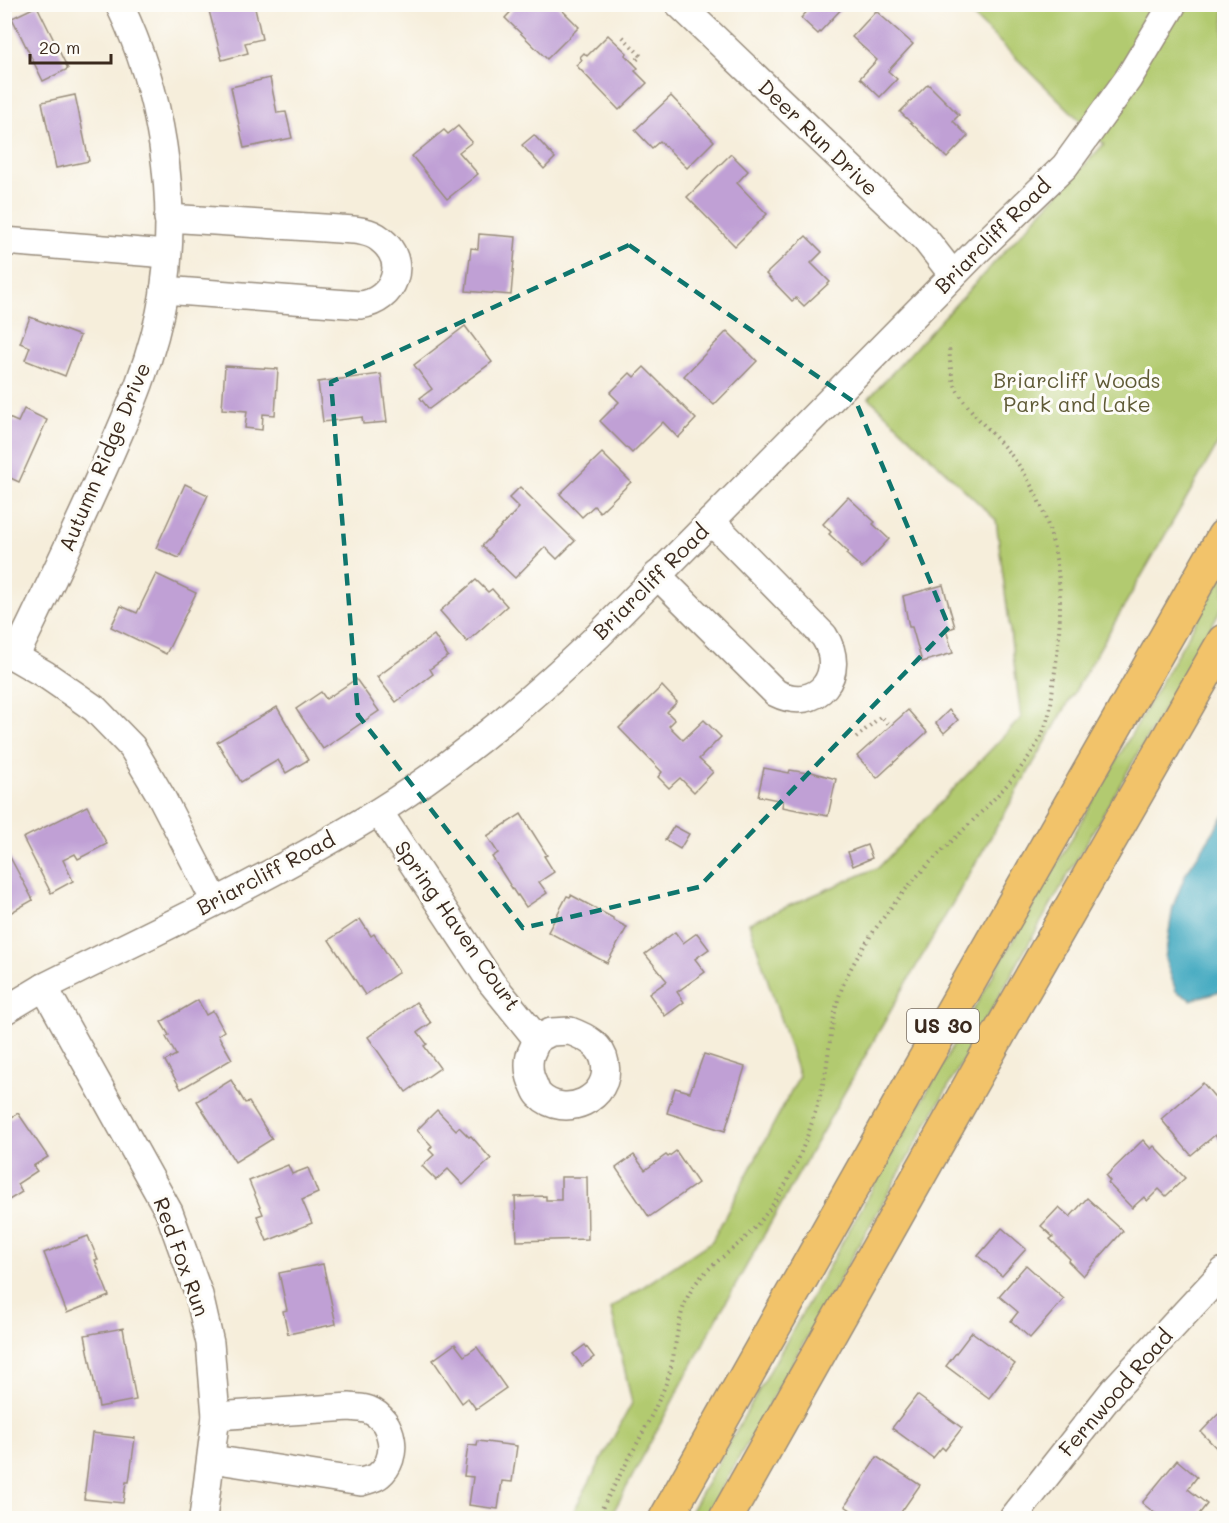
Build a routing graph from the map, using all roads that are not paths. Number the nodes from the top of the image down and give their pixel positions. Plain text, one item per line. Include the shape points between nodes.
1 (119, 4) edge
2 (679, 4) edge
3 (1173, 4) edge
4 (168, 218) junction
5 (4, 241) edge
6 (167, 254) junction
7 (953, 274) junction
8 (164, 290) junction
9 (711, 521) junction
10 (1224, 536) edge
11 (657, 575) junction
12 (1224, 641) edge
13 (10, 655) edge
14 (379, 812) junction
15 (216, 902) junction
16 (44, 987) junction
17 (4, 1011) edge
18 (537, 1039) dead end
19 (1224, 1271) edge
20 (216, 1416) junction
21 (212, 1459) junction
22 (203, 1518) edge
23 (666, 1518) edge
24 (726, 1518) edge
25 (1013, 1518) edge

1 - 4 street, Autumn Ridge Drive via 143,62 156,108
2 - 7 street, Deer Run Drive via 925,240
3 - 7 street, Briarcliff Road via 1128,79 1065,165
4 - 6 street, Autumn Ridge Drive
4 - 8 street via 367,232 381,239 390,250 396,262 396,276 382,297 372,304 360,305
5 - 6 street
6 - 8 street, Autumn Ridge Drive
7 - 9 street, Briarcliff Road
8 - 13 street, Autumn Ridge Drive via 152,346 129,412
9 - 11 street, Briarcliff Road
9 - 11 street via 824,636 834,665 822,691 796,699 776,693
10 - 23 main road, US 30
11 - 14 street, Briarcliff Road via 542,688 455,758
12 - 24 main road, US 30
13 - 15 street via 95,709 132,747
14 - 15 street, Briarcliff Road
14 - 18 street, Spring Haven Court via 491,982
15 - 16 street, Briarcliff Road
16 - 17 street, Briarcliff Road
16 - 20 street, Red Fox Run via 169,1212 200,1296 210,1343
19 - 25 street, Fernwood Road via 1113,1392
20 - 21 street, Red Fox Run
20 - 21 street via 350,1407 370,1411 387,1425 393,1444 379,1476 361,1482
21 - 22 street, Red Fox Run

